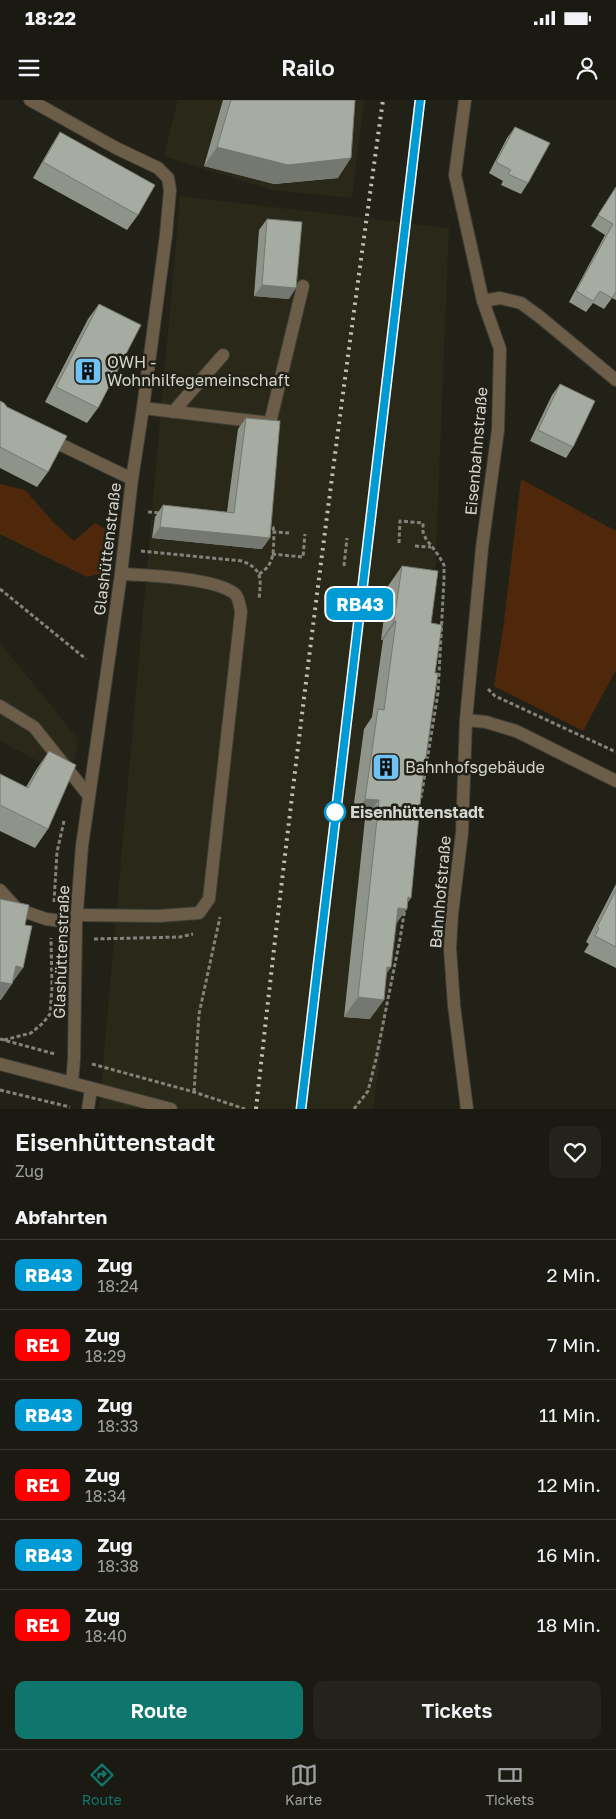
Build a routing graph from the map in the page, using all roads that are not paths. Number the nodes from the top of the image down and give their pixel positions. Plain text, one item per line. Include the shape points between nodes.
1 (30, 100) edge
2 (465, 100) edge
3 (303, 286) dead end
4 (483, 301) junction
5 (223, 355) dead end
6 (616, 380) edge
7 (143, 408) junction
8 (173, 412) junction
9 (36, 432) edge
10 (132, 479) junction
11 (121, 574) junction
12 (0, 706) edge
13 (466, 720) junction
14 (616, 780) edge
15 (89, 796) junction
16 (0, 890) edge
17 (76, 919) junction
18 (0, 1064) edge
19 (72, 1083) junction
20 (91, 1089) junction
21 (88, 1109) edge
22 (171, 1109) edge
23 (467, 1109) edge

1 - 7 street, Glashüttenstraße via 158,168 168,178 166,235
2 - 4 street, Eisenbahnstraße via 455,175
3 - 8 street via 270,423
4 - 6 street via 500,298 521,304
4 - 13 street, Eisenbahnstraße via 500,349 498,430 482,548
5 - 8 street
7 - 8 street
7 - 10 street, Glashüttenstraße
9 - 10 street
10 - 11 street, Glashüttenstraße
11 - 15 street, Glashüttenstraße
11 - 17 street via 190,580 225,587 237,596 241,612 209,899 199,913
12 - 15 street via 34,727
13 - 14 street via 516,731
13 - 23 street, Bahnhofstraße via 462,833 450,948
15 - 17 street, Glashüttenstraße
16 - 17 street via 17,909 46,919
17 - 19 street, Glashüttenstraße
18 - 19 street
19 - 20 street
20 - 21 street
20 - 22 street

